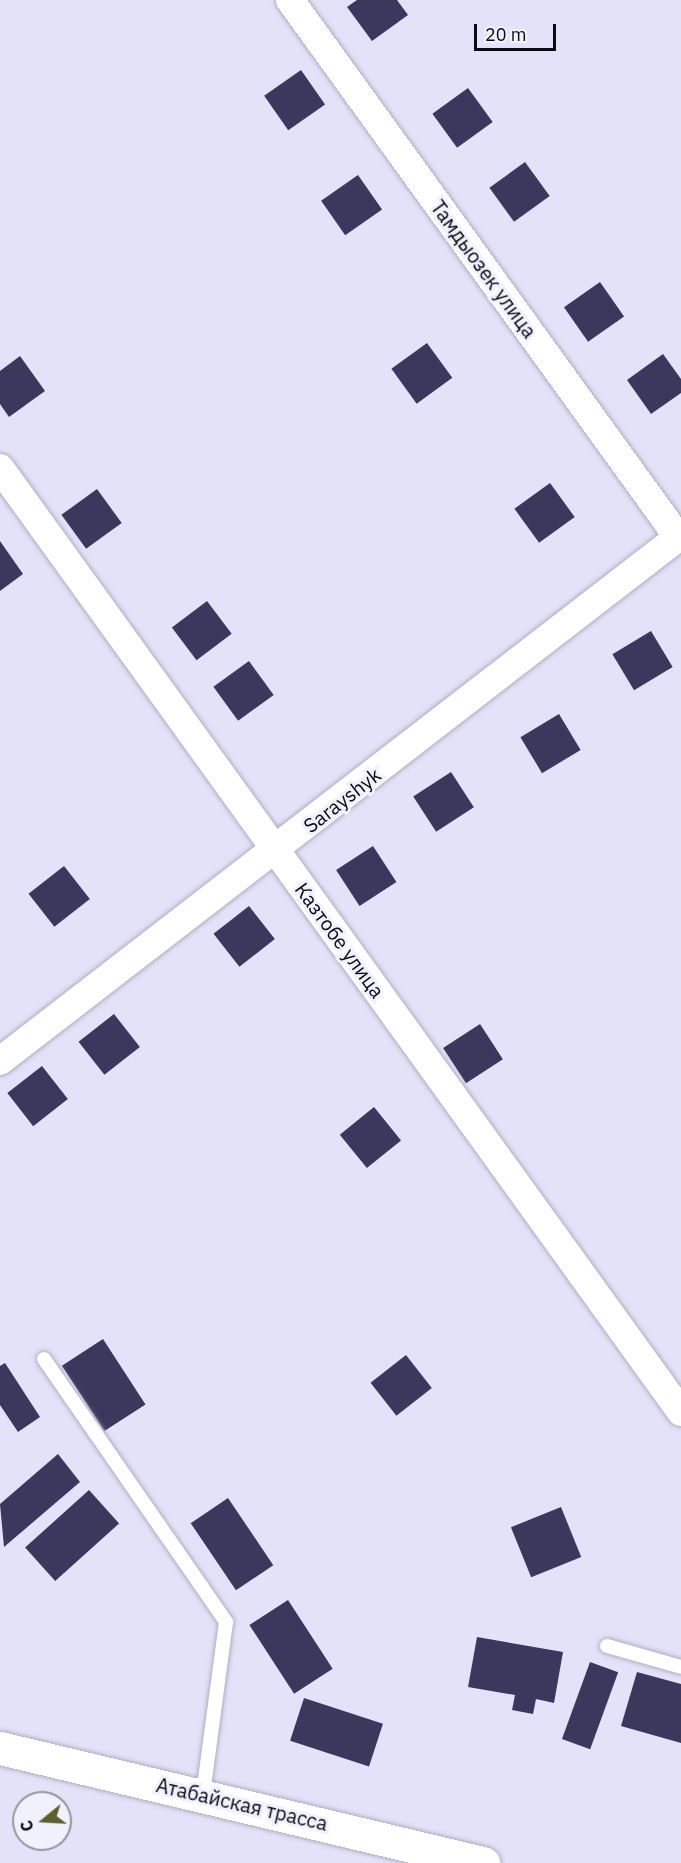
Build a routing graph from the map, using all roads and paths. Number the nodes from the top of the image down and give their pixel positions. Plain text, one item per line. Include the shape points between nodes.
1 (290, 0) edge
2 (0, 468) edge
3 (679, 536) edge
4 (276, 852) junction
5 (0, 1061) edge
6 (44, 1359) dead end
7 (681, 1412) edge
8 (607, 1646) dead end
9 (681, 1667) edge
10 (0, 1748) edge
11 (203, 1794) junction
12 (484, 1863) edge

1 - 3 street, Тамдыозек улица
2 - 4 street, Казтобе улица
3 - 4 street, Sarayshyk
4 - 5 street, Sarayshyk
4 - 7 street, Казтобе улица
6 - 11 lane via 226,1622
8 - 9 lane
10 - 11 main road, Атабайская трасса
11 - 12 main road, Атабайская трасса

